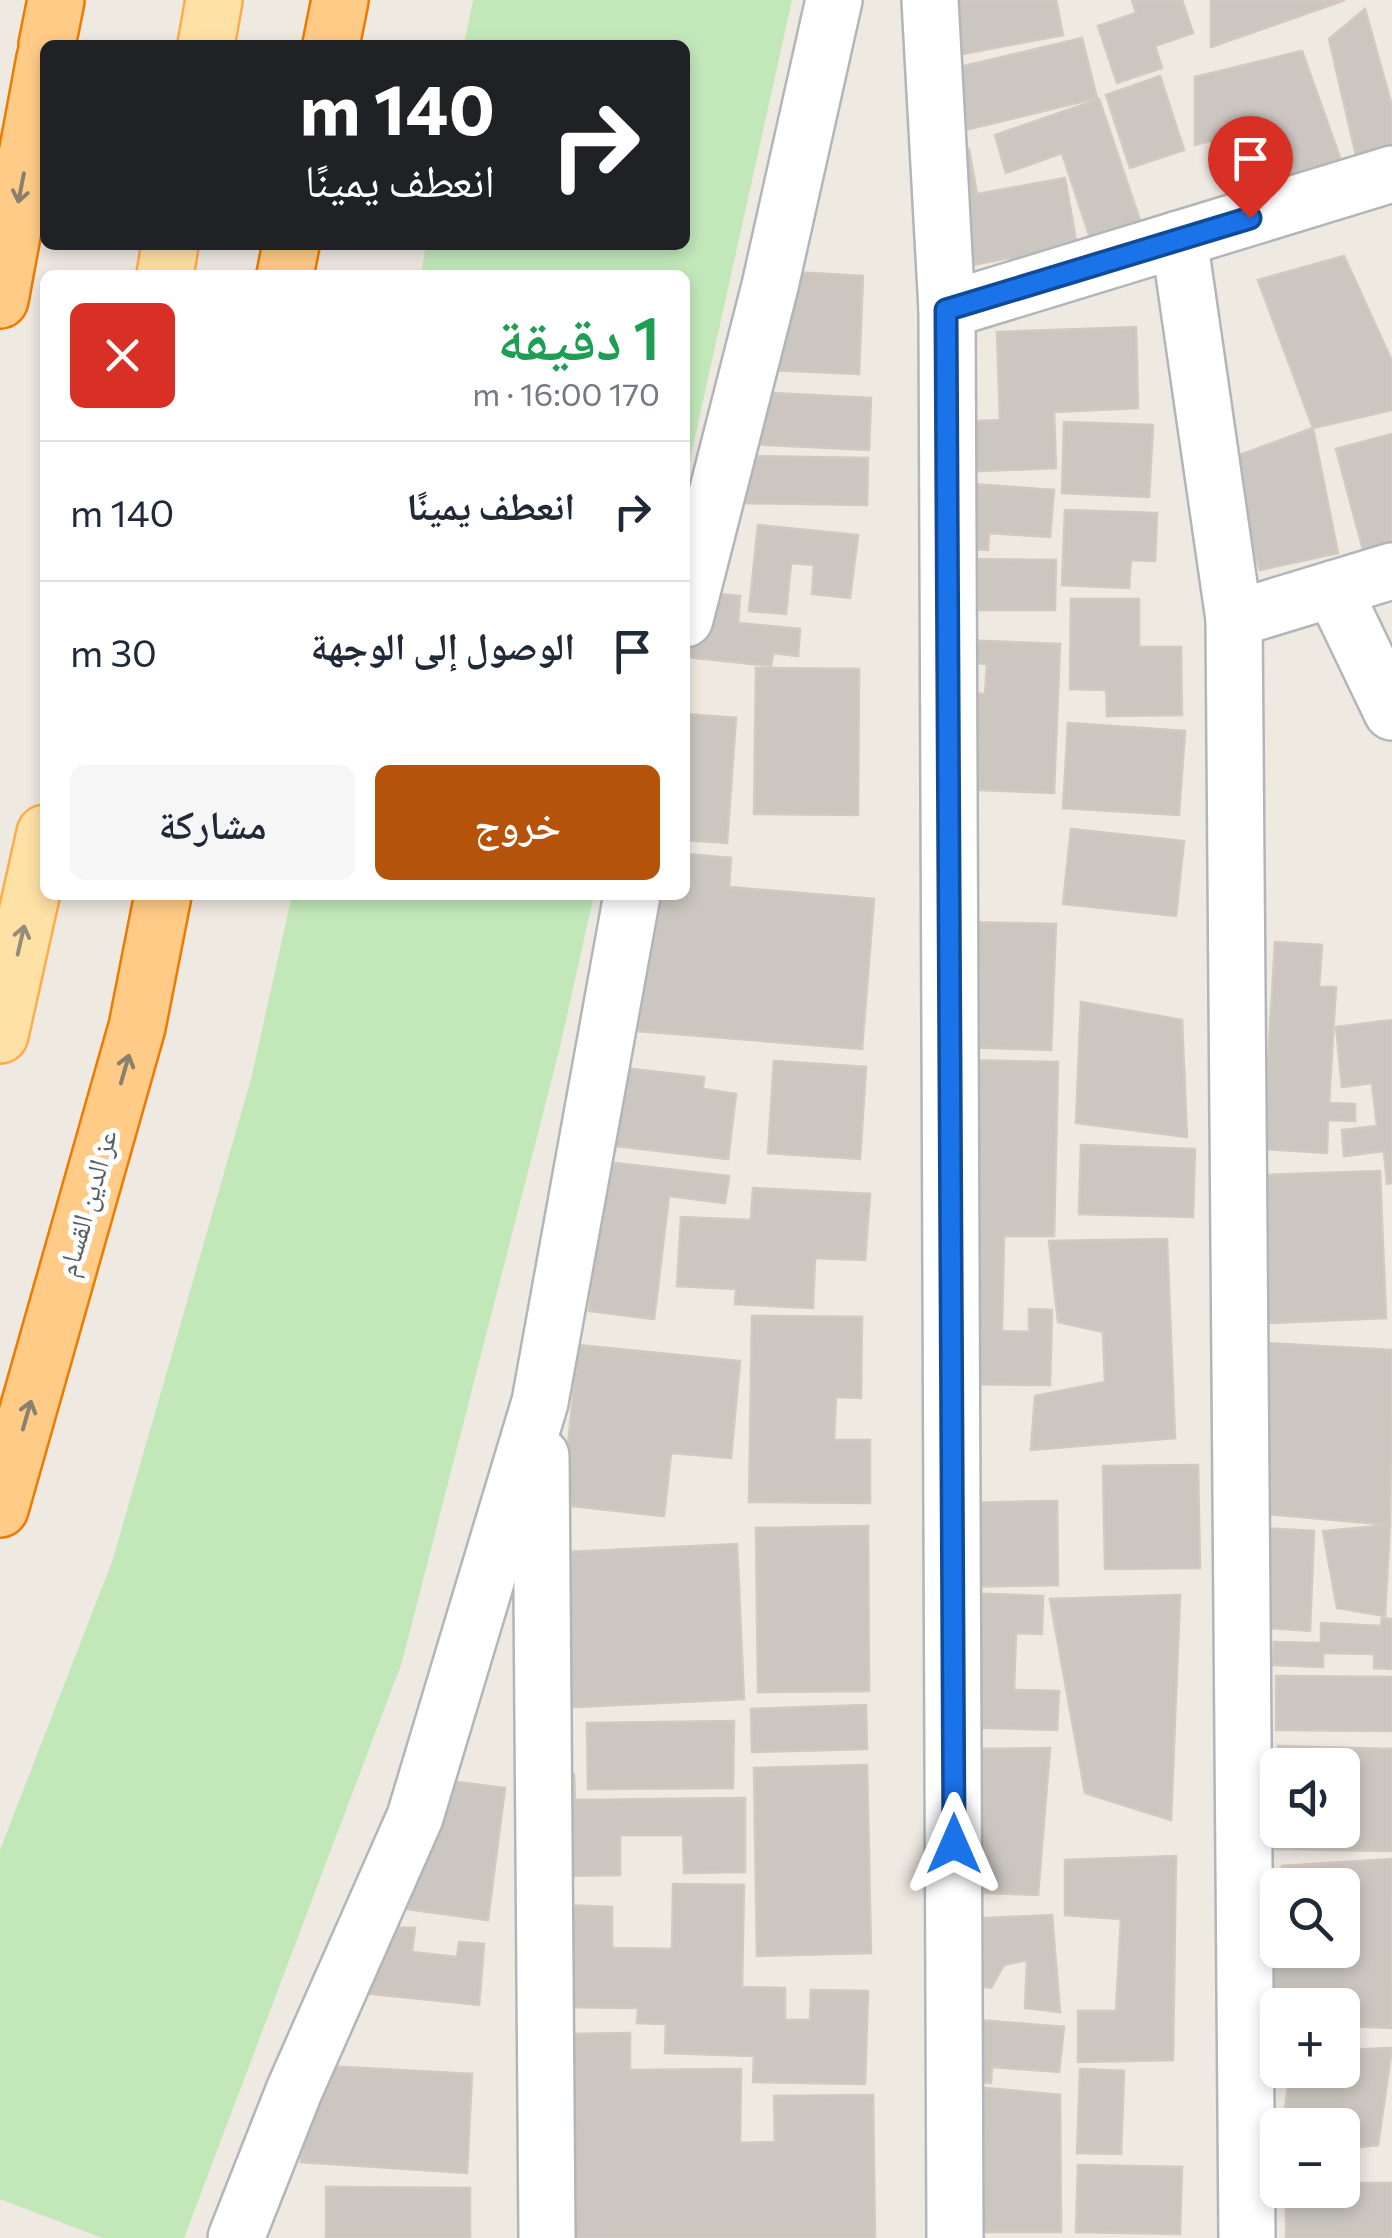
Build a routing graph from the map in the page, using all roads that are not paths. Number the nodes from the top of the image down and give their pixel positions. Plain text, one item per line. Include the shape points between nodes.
1 (56, 0) edge
2 (214, 0) edge
3 (340, 0) edge
4 (834, 0) edge
5 (930, 0) edge
6 (48, 40) edge
7 (207, 40) edge
8 (332, 40) edge
9 (40, 85) edge
10 (1392, 174) edge
11 (1179, 239) junction
12 (0, 300) edge
13 (946, 310) junction
14 (1392, 571) edge
15 (1332, 589) junction
16 (690, 599) edge
17 (1234, 619) junction
18 (1392, 712) edge
19 (40, 856) edge
20 (162, 900) edge
21 (631, 900) edge
22 (0, 1035) edge
23 (540, 1402) junction
24 (0, 1509) edge
25 (236, 2238) edge
26 (548, 2238) edge
27 (955, 2238) edge
28 (1247, 2238) edge

1 - 6 highway
2 - 7 main road
3 - 8 highway
4 - 16 street
5 - 13 street
9 -> 12 highway
10 - 11 street
11 - 13 street
11 - 17 street
13 - 27 street
14 - 15 street
15 - 17 street
15 - 18 street
17 - 28 street
22 -> 19 main road
24 -> 20 highway, عز الدين القسام via 137,1027
21 - 23 street
23 - 25 street via 414,1817
23 - 26 street

